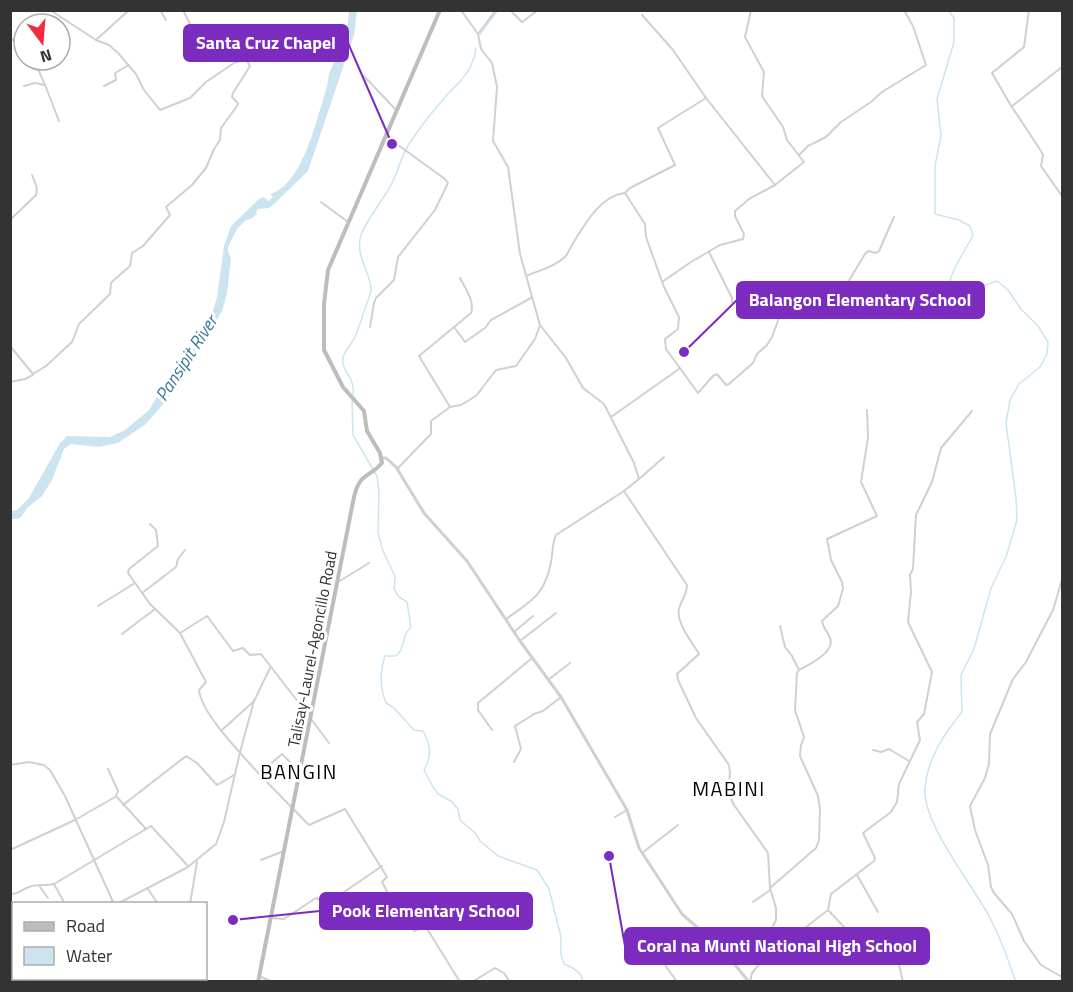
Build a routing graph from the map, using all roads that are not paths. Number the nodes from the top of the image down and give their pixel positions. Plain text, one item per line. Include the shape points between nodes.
1 (16, 10) edge
2 (50, 10) edge
3 (129, 10) edge
4 (160, 10) edge
5 (183, 10) edge
6 (440, 10) edge
7 (461, 10) edge
8 (496, 10) edge
9 (510, 10) edge
10 (538, 10) edge
11 (751, 10) edge
12 (904, 10) edge
13 (1029, 10) edge
14 (10, 11) edge
15 (642, 15) dead end
16 (166, 20) dead end
17 (478, 34) junction
18 (96, 40) junction
19 (198, 40) dead end
20 (129, 65) junction
21 (1062, 67) edge
22 (39, 72) edge
23 (364, 76) dead end
24 (24, 86) dead end
25 (45, 86) junction
26 (104, 86) dead end
27 (706, 98) junction
28 (1011, 107) junction
29 (396, 110) junction
30 (59, 121) dead end
31 (386, 135) junction
32 (799, 155) junction
33 (32, 175) dead end
34 (775, 185) junction
35 (625, 193) junction
36 (1062, 196) edge
37 (321, 202) dead end
38 (894, 218) dead end
39 (10, 220) edge
40 (348, 222) junction
41 (709, 252) junction
42 (526, 276) junction
43 (460, 278) dead end
44 (662, 282) junction
45 (533, 297) junction
46 (732, 302) dead end
47 (540, 325) junction
48 (370, 327) dead end
49 (454, 327) junction
50 (10, 346) edge
51 (679, 369) junction
52 (33, 374) junction
53 (10, 382) edge
54 (450, 407) junction
55 (867, 410) dead end
56 (972, 411) dead end
57 (611, 417) junction
58 (382, 458) junction
59 (664, 458) dead end
60 (397, 469) junction
61 (639, 479) junction
62 (624, 491) junction
63 (150, 524) dead end
64 (185, 550) dead end
65 (369, 563) dead end
66 (1062, 580) edge
67 (338, 582) junction
68 (135, 583) junction
69 (142, 593) junction
70 (98, 606) dead end
71 (155, 609) junction
72 (556, 613) dead end
73 (533, 616) dead end
74 (506, 620) junction
75 (780, 627) dead end
76 (514, 632) junction
77 (180, 633) junction
78 (122, 634) dead end
79 (520, 641) junction
80 (532, 658) junction
81 (570, 663) dead end
82 (270, 668) junction
83 (799, 670) junction
84 (548, 680) junction
85 (561, 697) junction
86 (254, 701) junction
87 (311, 716) junction
88 (222, 730) junction
89 (492, 730) dead end
90 (329, 743) dead end
91 (873, 750) dead end
92 (240, 752) junction
93 (909, 761) junction
94 (514, 762) dead end
95 (10, 765) edge
96 (108, 769) dead end
97 (299, 771) junction
98 (236, 774) junction
99 (259, 774) junction
100 (116, 796) junction
101 (123, 805) junction
102 (292, 807) junction
103 (627, 810) junction
104 (615, 817) dead end
105 (75, 820) junction
106 (678, 825) dead end
107 (146, 829) junction
108 (10, 849) edge
109 (284, 851) junction
110 (642, 853) junction
111 (261, 860) dead end
112 (94, 861) junction
113 (197, 862) junction
114 (382, 866) junction
115 (188, 867) junction
116 (856, 875) junction
117 (54, 884) junction
118 (40, 887) junction
119 (148, 889) junction
120 (770, 889) junction
121 (10, 894) edge
122 (48, 898) dead end
123 (65, 902) edge
124 (114, 902) edge
125 (117, 902) edge
126 (158, 902) edge
127 (190, 902) edge
128 (753, 902) dead end
129 (828, 910) junction
130 (878, 912) dead end
131 (271, 918) junction
132 (622, 936) dead end
133 (770, 942) junction
134 (1062, 977) edge
135 (258, 979) edge
136 (273, 981) edge
137 (460, 981) edge
138 (472, 981) edge
139 (510, 981) edge
140 (677, 981) edge
141 (749, 981) edge
142 (903, 981) edge

1 - 14 street
2 - 18 street
3 - 18 street
4 - 16 street
5 - 19 street
6 - 29 main road
7 - 17 street
8 - 17 street
9 - 10 street via 522,22
11 - 32 street via 745,37 764,72 762,96
12 - 32 street via 926,65 882,92
13 - 28 street via 1024,47 992,73
15 - 27 street via 673,50
17 - 42 street via 481,49 492,63 497,87 493,141 508,167
18 - 20 street via 109,45
20 - 26 street via 115,72 116,80
20 - 52 street via 160,110 190,98 234,63 242,60 250,66 233,93 237,106 221,128 220,140 206,168 166,207 170,215 132,253 130,266 111,283 110,294 79,324 72,342
21 - 28 street
22 - 25 street
23 - 29 street
24 - 25 street
25 - 30 street
27 - 34 street
27 - 35 street via 658,129 675,165
28 - 36 street via 1041,151 1041,166
29 - 31 main road
31 - 40 main road
31 - 48 street via 448,183 435,210 398,256 394,280 376,298
32 - 34 street via 804,164
33 - 39 street via 36,195
34 - 41 street via 735,211 743,239
35 - 42 street via 616,194 599,206 568,253 556,264
35 - 44 street via 645,224
37 - 40 street
38 - 51 street via 879,251 865,254 845,286 830,283 786,307 767,345 729,384 717,374 698,393
40 - 58 main road via 328,270 324,350 343,387 364,411 367,431
41 - 44 street
41 - 46 street
42 - 45 street
43 - 49 street via 473,309
44 - 51 street via 679,317 678,329 665,342
45 - 47 street
45 - 49 street via 491,320 465,342
47 - 54 street via 516,366 496,370 476,396
47 - 57 street via 583,388 599,399
49 - 54 street via 419,356
50 - 52 street
51 - 57 street
52 - 53 street via 25,380
54 - 60 street via 431,421 431,434
55 - 83 street via 868,436 861,482 877,516 827,540 831,560 843,584 842,594 837,608 822,621 830,644 819,660
56 - 93 street via 941,448 932,482 916,515 908,622 932,672 924,714 917,722 920,740
57 - 61 street
58 - 60 street
58 - 67 main road, Talisay-Laurel-Agoncillo Road via 382,463 357,485
59 - 61 street
60 - 74 street via 424,513 467,561
61 - 62 street
62 - 74 street via 556,534 552,561 540,594
62 - 120 street via 687,585 679,610 680,621 699,654 677,674 678,680 696,718 729,765 728,793 734,805 768,852
63 - 68 street via 156,531 158,546 129,569
64 - 69 street via 176,567
65 - 67 street
66 - 134 street via 1053,610 1013,679 990,734 989,764 970,806 994,893 1012,914 1041,965
67 - 87 main road, Talisay-Laurel-Agoncillo Road
68 - 69 street
68 - 70 street
69 - 71 street
71 - 77 street
71 - 78 street
72 - 79 street
73 - 76 street
74 - 76 street
75 - 83 street via 785,647
76 - 79 street
77 - 82 street via 207,616 233,651 243,648 250,655 261,654
77 - 88 street via 206,682 199,690 200,696
79 - 80 street
80 - 84 street
80 - 89 street via 478,703 477,710
81 - 84 street
82 - 86 street
82 - 87 street
83 - 120 street via 794,700 804,737 800,756 819,801 819,840 816,848
84 - 85 street
85 - 94 street via 515,726 521,749
85 - 103 street
86 - 88 street
86 - 92 street
87 - 90 street
87 - 97 main road, Talisay-Laurel-Agoncillo Road
88 - 92 street
91 - 93 street via 889,749
92 - 98 street
92 - 99 street
93 - 116 street via 891,812 863,833 875,858
95 - 105 street via 29,762 50,770
96 - 100 street via 118,791
97 - 99 street via 282,754
97 - 102 main road, Talisay-Laurel-Agoncillo Road
98 - 101 street via 217,785 186,756
98 - 113 street via 221,834
99 - 102 street
100 - 101 street
100 - 105 street
101 - 107 street
102 - 109 main road, Talisay-Laurel-Agoncillo Road
102 - 114 street via 309,825 345,809
103 - 104 street
103 - 110 street
105 - 108 street
105 - 112 street
106 - 110 street
107 - 112 street
107 - 115 street via 151,826
109 - 111 street
109 - 131 main road, Talisay-Laurel-Agoncillo Road
110 - 141 street via 682,914 723,950
112 - 117 street
112 - 124 street
113 - 115 street
113 - 127 street
114 - 131 street via 328,903 316,898 284,919
114 - 137 street via 387,877 382,882 391,899 414,931 426,927
115 - 119 street
116 - 129 street via 831,894
116 - 130 street
117 - 118 street
117 - 123 street
118 - 121 street via 30,886
118 - 122 street
119 - 125 street
119 - 126 street
120 - 128 street
120 - 133 street via 776,920
129 - 133 street via 796,934
129 - 142 street via 844,927 899,965
131 - 135 main road, Talisay-Laurel-Agoncillo Road
132 - 140 street via 663,962
133 - 141 street via 766,956
135 - 136 street
138 - 139 street via 495,968

